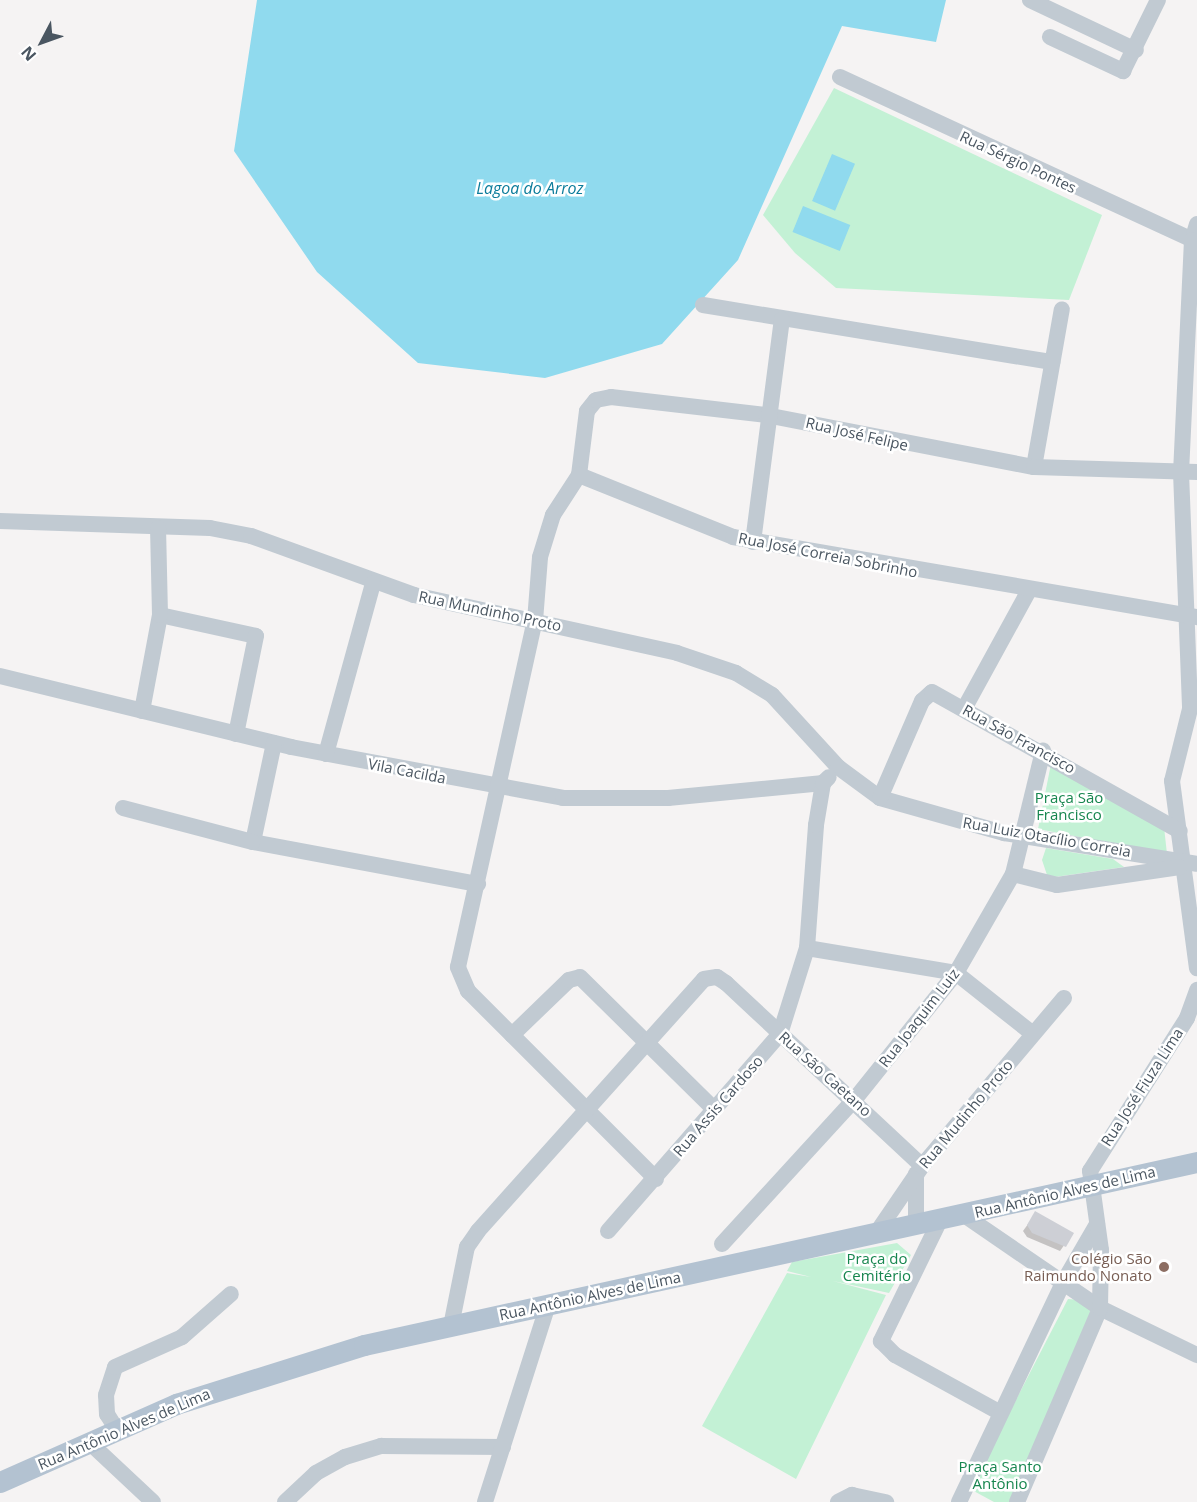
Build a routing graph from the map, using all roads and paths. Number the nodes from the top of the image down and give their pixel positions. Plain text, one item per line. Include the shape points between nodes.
1 (1030, 0) edge
2 (1158, 0) edge
3 (1050, 37) dead end
4 (1136, 50) junction
5 (840, 77) dead end
6 (1195, 235) edge
7 (703, 306) dead end
8 (1062, 309) dead end
9 (782, 320) junction
10 (1052, 362) junction
11 (766, 415) junction
12 (1034, 466) junction
13 (1189, 472) edge
14 (579, 475) junction
15 (0, 521) edge
16 (158, 528) junction
17 (753, 542) junction
18 (373, 583) junction
19 (1028, 592) junction
20 (160, 615) junction
21 (536, 617) junction
22 (1194, 618) edge
23 (0, 676) edge
24 (1193, 707) edge
25 (964, 708) junction
26 (142, 711) junction
27 (236, 734) junction
28 (274, 743) junction
29 (1043, 751) junction
30 (326, 754) junction
31 (838, 767) junction
32 (823, 783) junction
33 (498, 789) junction
34 (880, 798) junction
35 (123, 808) dead end
36 (1180, 831) junction
37 (1024, 835) junction
38 (253, 842) junction
39 (1192, 865) edge
40 (1013, 874) junction
41 (478, 884) junction
42 (807, 948) junction
43 (1197, 968) edge
44 (956, 973) junction
45 (1197, 990) edge
46 (1064, 998) dead end
47 (780, 1034) junction
48 (1033, 1034) junction
49 (512, 1035) junction
50 (647, 1041) junction
51 (855, 1099) junction
52 (586, 1108) junction
53 (714, 1109) junction
54 (1197, 1162) edge
55 (919, 1169) junction
56 (656, 1179) junction
57 (1092, 1184) junction
58 (964, 1215) junction
59 (940, 1220) junction
60 (1097, 1224) junction
61 (916, 1226) junction
62 (608, 1231) dead end
63 (875, 1235) junction
64 (722, 1244) dead end
65 (1064, 1281) junction
66 (231, 1294) dead end
67 (549, 1305) junction
68 (1100, 1308) junction
69 (451, 1326) junction
70 (1197, 1355) edge
71 (999, 1412) junction
72 (117, 1430) junction
73 (90, 1443) junction
74 (503, 1446) junction
75 (0, 1482) edge
76 (149, 1500) edge
77 (961, 1501) edge
78 (285, 1502) edge
79 (485, 1502) edge
80 (837, 1502) edge
81 (886, 1502) edge
82 (1017, 1502) edge

1 - 4 street
2 - 4 street
3 - 4 street via 1123,71
5 - 6 street, Rua Sérgio Pontes
6 - 13 street
7 - 9 street
8 - 10 street
9 - 10 street
9 - 11 street
10 - 12 street
11 - 12 street, Rua José Felipe
11 - 14 street, Rua José Felipe via 603,398 587,411
11 - 17 street
12 - 13 street, Rua José Felipe
13 - 22 street
14 - 17 street, Rua José Correia Sobrinho via 642,504
14 - 21 street via 553,514 540,557
15 - 16 street, Rua Mundinho Proto
16 - 18 street, Rua Mundinho Proto via 210,528 251,536
16 - 20 street
17 - 19 street, Rua José Correia Sobrinho
18 - 21 street, Rua Mundinho Proto
18 - 30 street
19 - 22 street, Rua José Correia Sobrinho
19 - 25 street
20 - 26 street
20 - 27 street via 256,636
21 - 31 street, Rua Mundinho Proto via 656,647 736,673 772,695
21 - 33 street
22 - 24 street
23 - 26 street, Vila Cacilda
24 - 36 street via 1172,781
25 - 29 street, Rua São Francisco
25 - 34 street, Rua São Francisco via 932,692 922,701
26 - 27 street, Vila Cacilda
27 - 28 street, Vila Cacilda
28 - 30 street, Vila Cacilda
28 - 38 street
29 - 36 street, Rua São Francisco
29 - 37 street, Rua Joaquim Luiz
30 - 33 street, Vila Cacilda
31 - 32 street
31 - 34 street, Rua Luiz Otacílio Correia
32 - 33 street, Vila Cacilda via 668,798 563,798
32 - 42 street
33 - 41 street
34 - 37 street, Rua Luiz Otacílio Correia
35 - 38 street
36 - 39 street
37 - 39 street, Rua Luiz Otacílio Correia
37 - 40 street, Rua Joaquim Luiz
38 - 41 street
39 - 40 street via 1058,885
39 - 43 street
40 - 44 street, Rua Joaquim Luiz
41 - 49 street via 459,977
42 - 44 street
42 - 47 street
44 - 48 street
44 - 51 street, Rua Joaquim Luiz
45 - 57 street, Rua José Fiuza Lima via 1187,1018 1094,1161
46 - 48 street, Rua Mudinho Proto
47 - 50 street, Rua São Caetano via 717,977 704,979
47 - 51 street, Rua São Caetano
47 - 53 street, Rua Assis Cardoso
48 - 55 street, Rua Mudinho Proto
49 - 50 street via 577,976
49 - 52 street
50 - 52 street
50 - 53 street
51 - 55 street, Rua São Caetano
51 - 64 street, Rua Joaquim Luiz
52 - 56 street
52 - 69 street via 467,1246
53 - 56 street, Rua Assis Cardoso
54 - 57 main road, Rua Antônio Alves de Lima
55 - 61 street
55 - 63 street, Rua Mudinho Proto
56 - 62 street, Rua Assis Cardoso
57 - 58 main road, Rua Antônio Alves de Lima
57 - 60 street, Rua José Fiuza Lima
58 - 59 main road, Rua Antônio Alves de Lima
58 - 65 street
59 - 61 main road, Rua Antônio Alves de Lima
59 - 71 street via 881,1334 882,1344
60 - 65 street
60 - 68 street, Rua José Fiuza Lima
61 - 63 main road, Rua Antônio Alves de Lima
63 - 67 main road, Rua Antônio Alves de Lima
65 - 68 street
65 - 71 street
66 - 72 street via 182,1337 115,1367 106,1395 107,1414
67 - 69 main road, Rua Antônio Alves de Lima
67 - 74 street
68 - 70 street
68 - 82 street
69 - 72 main road, Rua Antônio Alves de Lima via 249,1377
71 - 77 street
72 - 73 main road, Rua Antônio Alves de Lima
73 - 75 main road, Rua Antônio Alves de Lima
73 - 76 street
74 - 78 street via 381,1446 345,1457 316,1473
74 - 79 street
80 - 81 street via 852,1495

